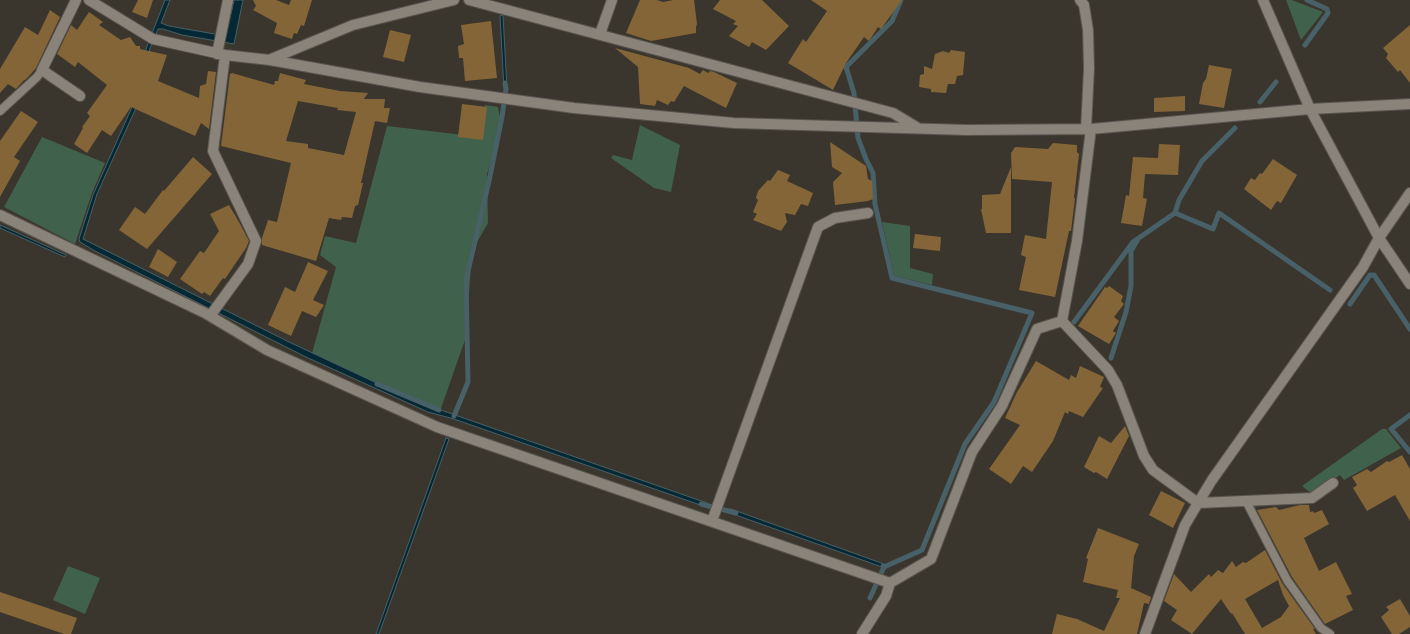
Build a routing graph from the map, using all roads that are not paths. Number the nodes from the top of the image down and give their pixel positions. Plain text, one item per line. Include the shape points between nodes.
1 (76, 0) edge
2 (89, 0) edge
3 (228, 0) edge
4 (454, 0) edge
5 (469, 0) edge
6 (612, 0) edge
7 (1080, 0) edge
8 (1263, 0) edge
9 (600, 34) junction
10 (221, 54) junction
11 (270, 60) junction
12 (42, 70) junction
13 (80, 96) dead end
14 (1410, 104) edge
15 (1310, 109) junction
16 (0, 112) edge
17 (919, 128) junction
18 (1089, 129) junction
19 (1410, 192) edge
20 (868, 213) dead end
21 (0, 215) edge
22 (1379, 238) junction
23 (1410, 284) edge
24 (210, 316) junction
25 (1062, 321) junction
26 (1333, 483) dead end
27 (1246, 501) junction
28 (1198, 503) junction
29 (712, 522) junction
30 (890, 583) junction
31 (862, 634) edge
32 (1145, 634) edge
33 (1330, 634) edge

1 - 12 street
2 - 10 street via 153,40
3 - 10 street
4 - 11 street via 353,25
5 - 9 street
6 - 9 street
7 - 18 street via 1084,5 1088,30
8 - 15 street
9 - 17 street via 893,113
10 - 11 street
10 - 24 street via 213,151 256,241 248,264
11 - 17 street via 420,87 574,108 734,123
12 - 13 street
12 - 16 lane
14 - 15 street
15 - 18 street
15 - 22 street
17 - 18 street
18 - 25 street via 1077,241
19 - 22 street
20 - 29 street via 834,218 818,227
21 - 24 street
22 - 23 street
22 - 28 street via 1363,267
24 - 29 street via 267,350 437,427
25 - 28 street via 1108,370 1117,385 1144,456 1154,470
25 - 30 street via 1038,329 1002,406 972,452 931,559
26 - 27 street via 1312,498
27 - 28 street
27 - 33 lane via 1287,580 1321,628
28 - 32 street via 1185,525
29 - 30 street
30 - 31 street via 886,596

